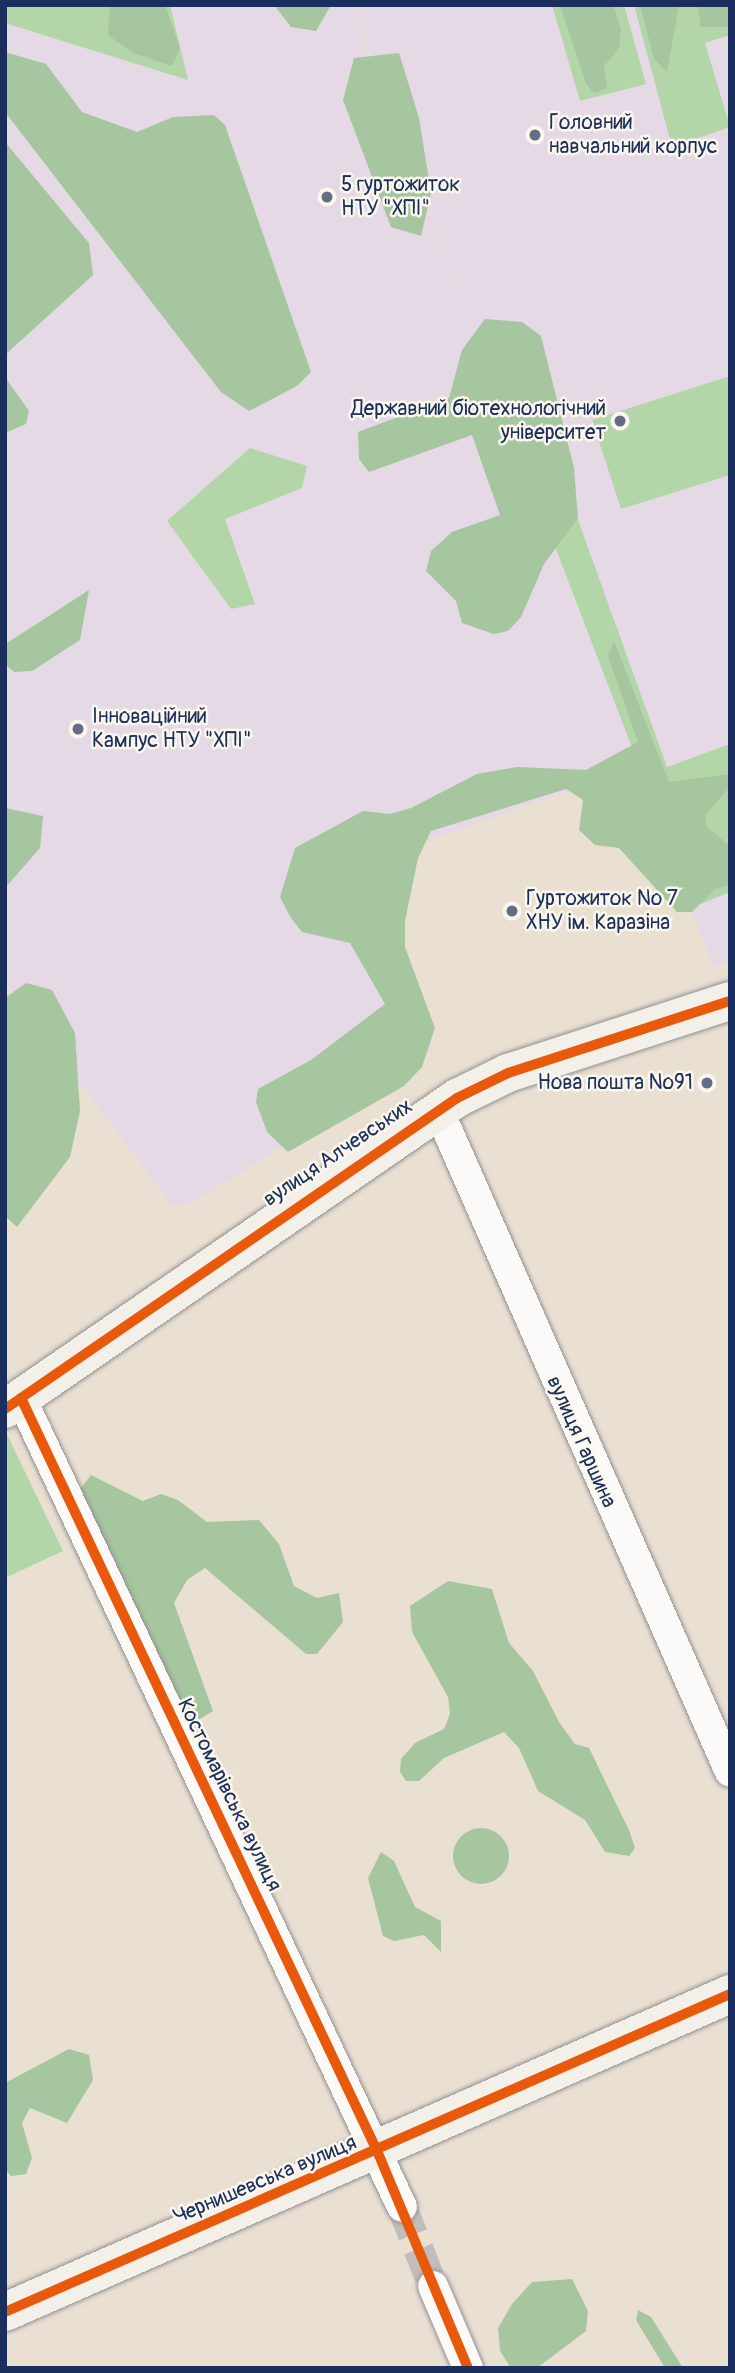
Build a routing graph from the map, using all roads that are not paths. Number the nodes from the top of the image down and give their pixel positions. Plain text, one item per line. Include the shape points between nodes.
1 (730, 1001) edge
2 (438, 1109) junction
3 (13, 1404) edge
4 (730, 1772) edge
5 (730, 1994) edge
6 (378, 2153) junction
7 (402, 2207) tunnel mouth
8 (433, 2286) tunnel mouth
9 (5, 2312) edge
10 (468, 2368) edge

1 - 2 street, вулиця Алчевських via 508,1073
2 - 3 street, вулиця Алчевських
2 - 4 street, вулиця Гаршина
3 - 6 street, Костомарівська вулиця
5 - 6 street, Чернишевська вулиця
6 - 7 street, Костомарівська вулиця
6 - 9 street, Чернишевська вулиця
8 - 10 street

